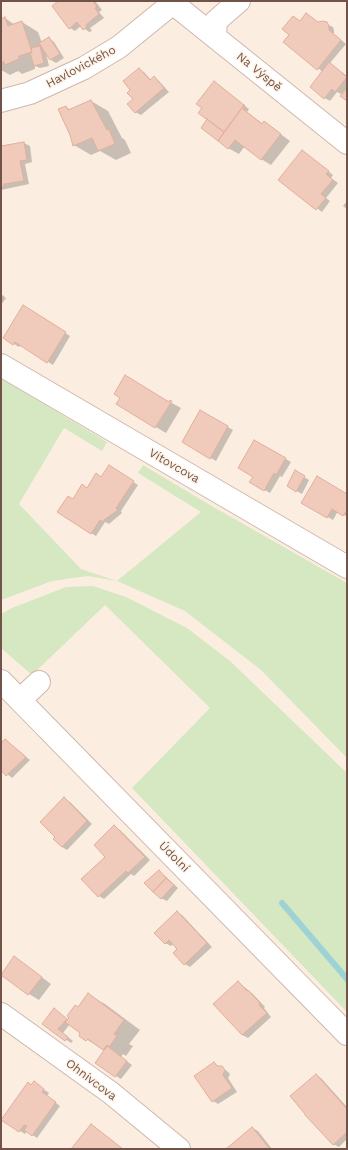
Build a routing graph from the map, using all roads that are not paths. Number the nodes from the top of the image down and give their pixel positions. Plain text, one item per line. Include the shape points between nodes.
1 (238, 1) edge
2 (172, 2) edge
3 (215, 36) junction
4 (1, 101) edge
5 (347, 143) edge
6 (1, 365) edge
7 (347, 567) edge
8 (39, 682) dead end
9 (2, 683) edge
10 (20, 700) junction
11 (1, 1014) edge
12 (347, 1034) edge
13 (179, 1149) edge

1 - 3 street via 216,21
2 - 3 street, Na Výspě
2 - 4 street, Havlovického via 119,47 84,68 30,93
3 - 5 street, Na Výspě
6 - 7 street, Vítovcova
8 - 10 street
9 - 10 street, Údolní
10 - 12 street, Údolní
11 - 13 street, Ohnivcova via 111,1093

